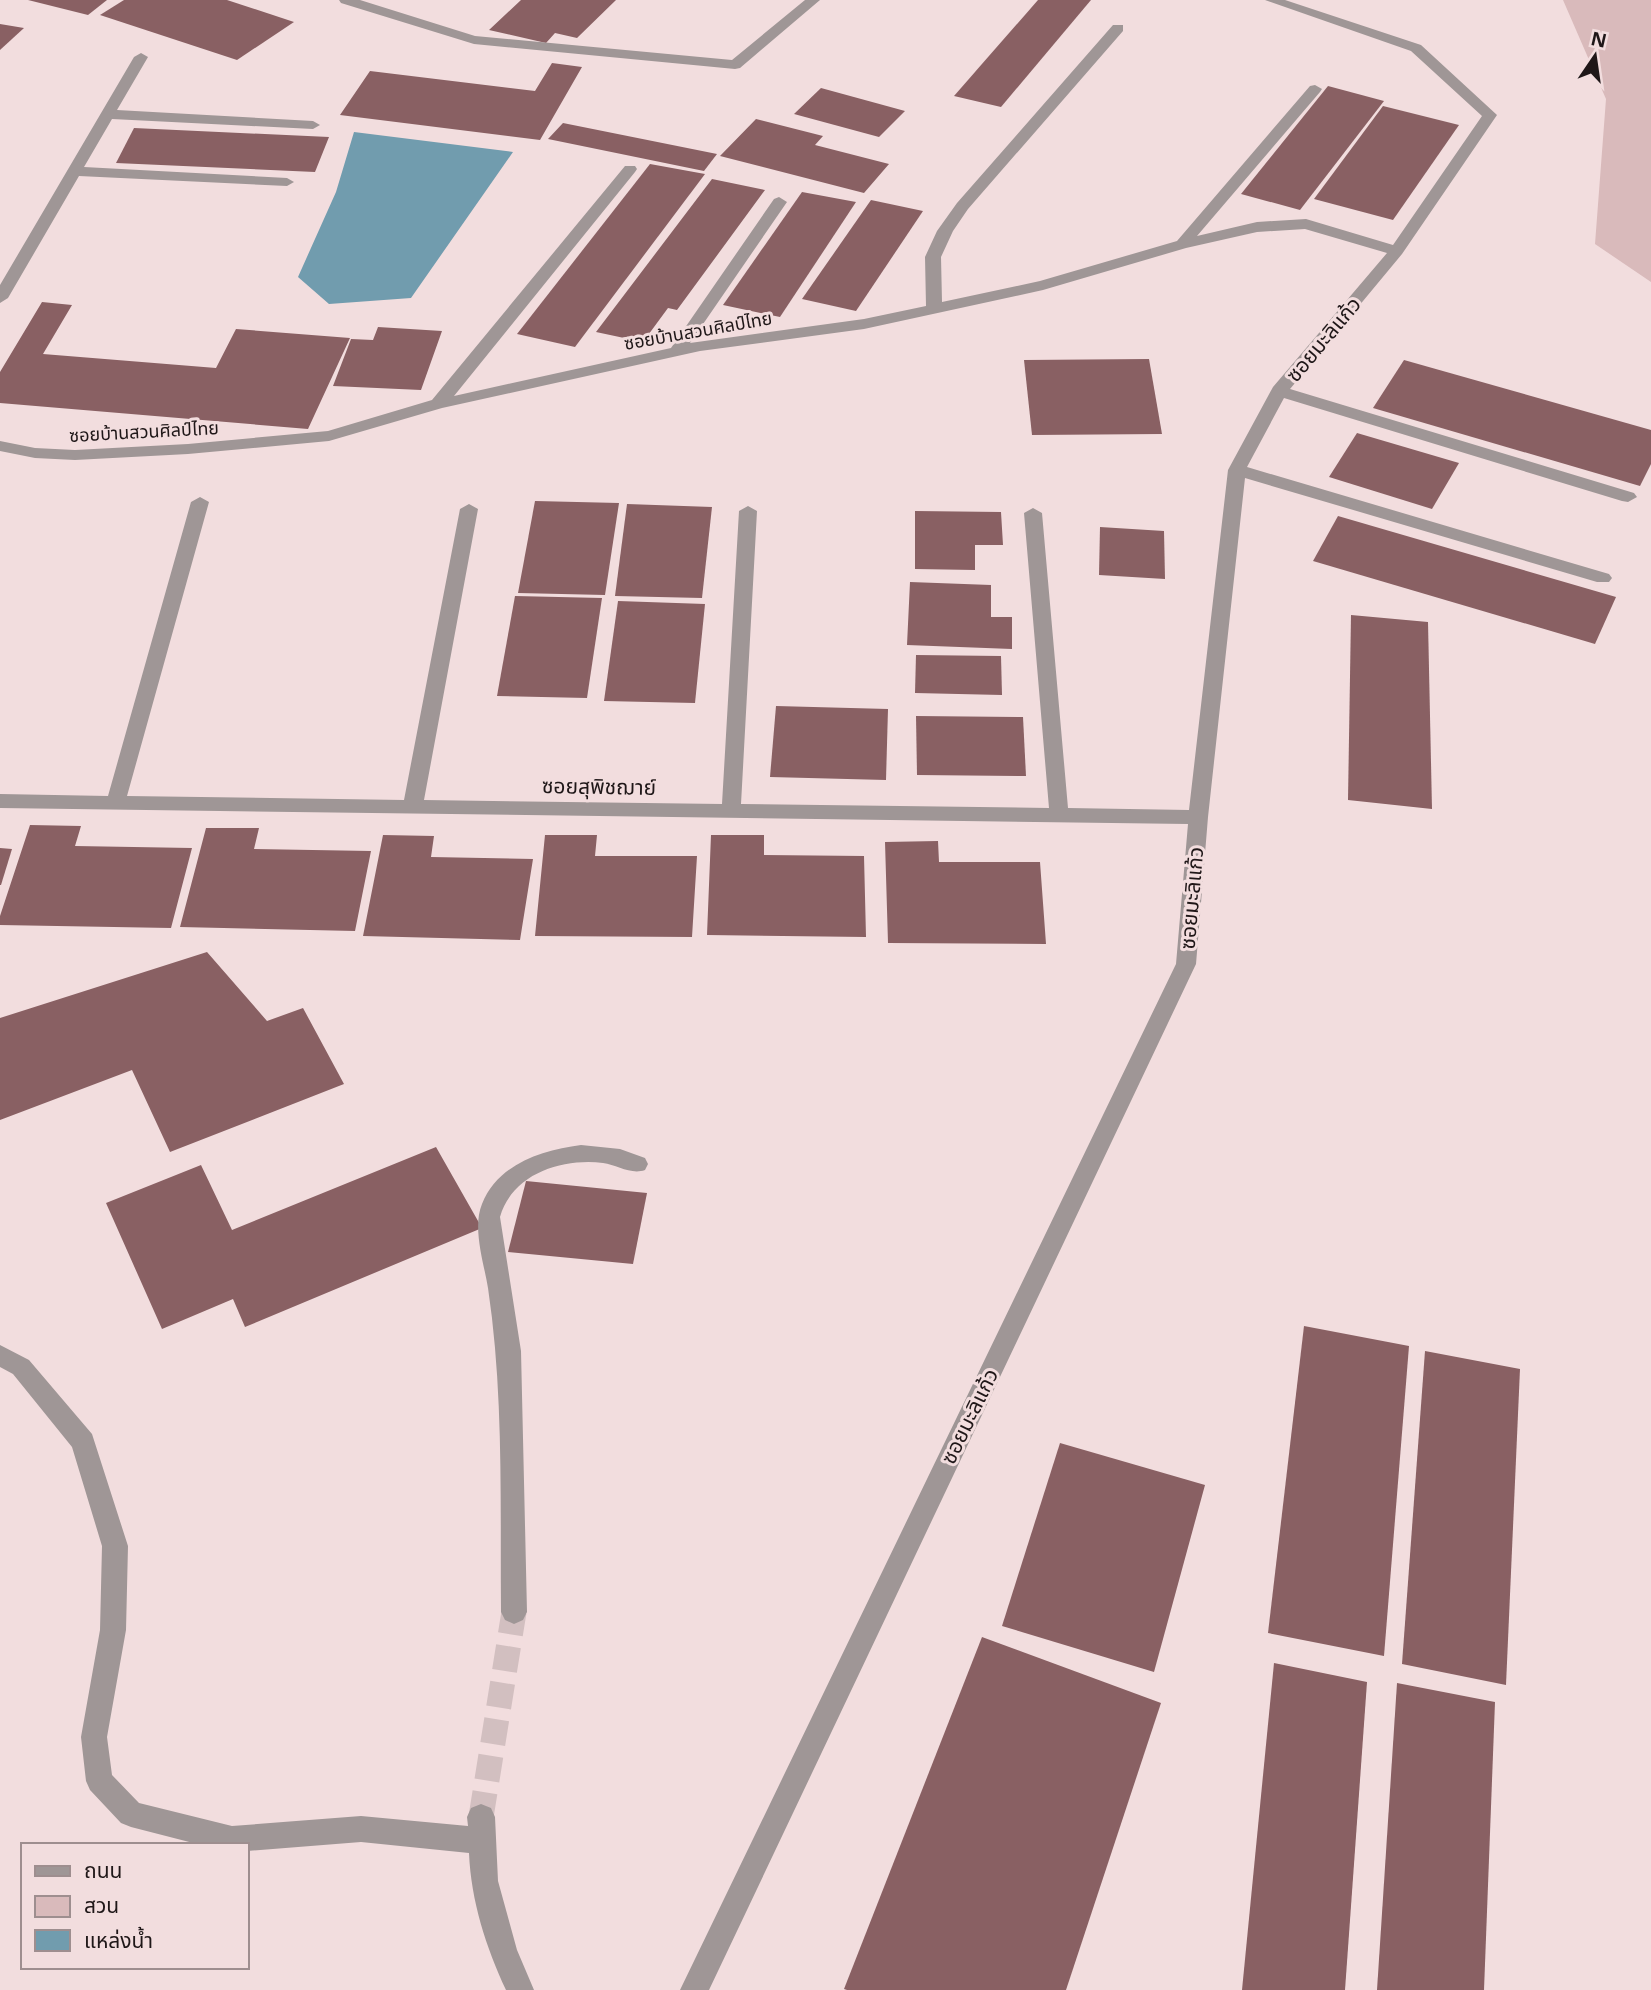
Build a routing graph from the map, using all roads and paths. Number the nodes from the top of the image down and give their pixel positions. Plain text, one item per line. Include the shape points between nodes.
1 (346, 0) edge
2 (403, 0) edge
3 (814, 0) edge
4 (1272, 0) edge
5 (386, 13) junction
6 (1118, 28) dead end
7 (141, 57) dead end
8 (1315, 89) dead end
9 (108, 114) junction
10 (313, 125) dead end
11 (630, 169) dead end
12 (74, 171) junction
13 (287, 182) dead end
14 (779, 202) dead end
15 (1182, 244) junction
16 (1397, 251) junction
17 (0, 298) edge
18 (934, 309) junction
19 (676, 352) junction
20 (1279, 391) junction
21 (438, 404) junction
22 (0, 446) edge
23 (1237, 470) junction
24 (1628, 497) dead end
25 (200, 502) dead end
26 (469, 509) dead end
27 (748, 511) dead end
28 (1033, 513) dead end
29 (1603, 578) dead end
30 (0, 801) edge
31 (116, 802) junction
32 (413, 806) junction
33 (731, 811) junction
34 (1059, 815) junction
35 (1198, 817) junction
36 (637, 1164) dead end
37 (0, 1355) edge
38 (514, 1612) tunnel mouth
39 (520, 1990) edge
40 (694, 1990) edge

1 - 5 street
2 - 5 street
3 - 5 street via 735,65 474,40
4 - 16 street, ซอยมะลิแก้ว via 1416,48 1490,115
6 - 18 street via 945,231 933,257
7 - 9 street
8 - 15 street
9 - 10 street
9 - 12 street
11 - 21 street
12 - 13 street
12 - 17 street
14 - 19 street
15 - 16 street, ซอยบ้านสวนศิลป์ไทย via 1257,228 1306,225
15 - 18 street, ซอยบ้านสวนศิลป์ไทย via 1042,285
16 - 20 street, ซอยมะลิแก้ว
18 - 19 street, ซอยบ้านสวนศิลป์ไทย
19 - 21 street, ซอยบ้านสวนศิลป์ไทย
20 - 23 street, ซอยมะลิแก้ว
20 - 24 street
21 - 22 street, ซอยบ้านสวนศิลป์ไทย via 329,436 75,455
23 - 29 street
23 - 35 street, ซอยมะลิแก้ว
25 - 31 street
26 - 32 street
27 - 33 street
28 - 34 street
30 - 31 street, ซอยสุพิชฌาย์
31 - 32 street, ซอยสุพิชฌาย์
32 - 33 street, ซอยสุพิชฌาย์
33 - 34 street, ซอยสุพิชฌาย์
34 - 35 street, ซอยสุพิชฌาย์
35 - 40 street, ซอยมะลิแก้ว via 1186,964
36 - 38 street via 620,1156 591,1153 536,1163 511,1180 489,1217 509,1351
37 - 39 street via 22,1367 83,1442 115,1546 113,1630 94,1737 99,1781 131,1814 232,1839 361,1829 482,1829 484,1881 503,1952

